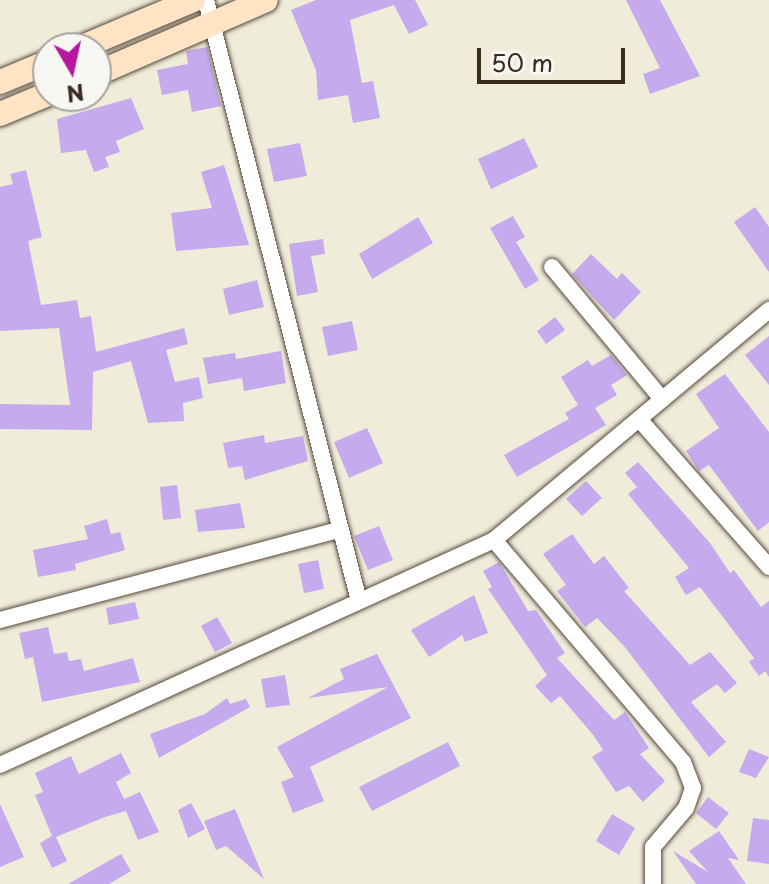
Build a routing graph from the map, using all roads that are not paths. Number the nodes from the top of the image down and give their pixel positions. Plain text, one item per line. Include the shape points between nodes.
1 (193, 0) edge
2 (206, 0) edge
3 (266, 0) edge
4 (212, 24) junction
5 (112, 34) edge
6 (112, 67) edge
7 (32, 69) edge
8 (0, 82) edge
9 (32, 101) edge
10 (0, 114) edge
11 (552, 267) dead end
12 (769, 310) edge
13 (662, 399) junction
14 (639, 419) junction
15 (338, 530) junction
16 (494, 540) junction
17 (769, 567) edge
18 (359, 601) junction
19 (0, 620) edge
20 (0, 765) edge
21 (653, 884) edge

1 - 5 main road
2 - 4 street
3 - 4 main road
4 - 6 main road
4 - 15 street
7 - 8 main road
9 - 10 main road
11 - 13 street
12 - 13 street
13 - 14 street
14 - 16 street
14 - 17 street
15 - 18 street
15 - 19 street
16 - 18 street
16 - 21 street via 683,762 693,788 686,808 653,847
18 - 20 street

